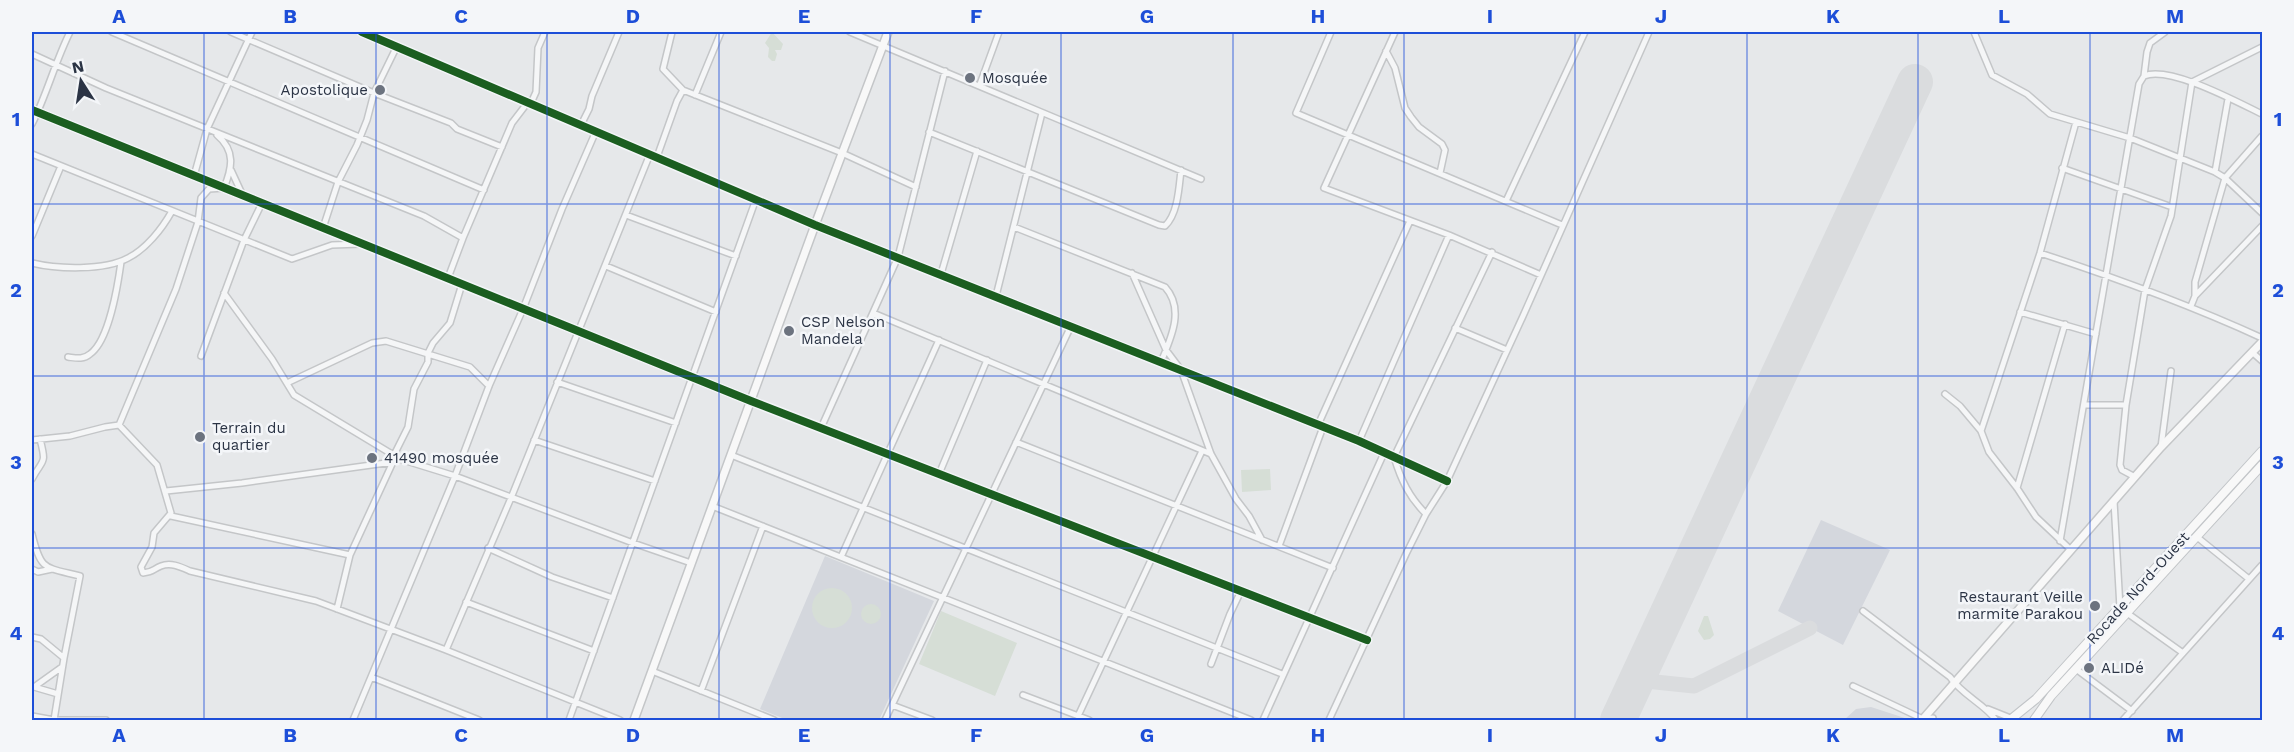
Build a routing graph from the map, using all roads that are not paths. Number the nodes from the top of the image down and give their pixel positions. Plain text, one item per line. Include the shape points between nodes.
1 (70, 32) edge
2 (112, 32) edge
3 (231, 32) edge
4 (252, 32) edge
5 (362, 32) edge
6 (545, 32) edge
7 (619, 32) edge
8 (672, 32) edge
9 (721, 32) edge
10 (850, 32) edge
11 (888, 32) edge
12 (999, 32) edge
13 (1331, 32) edge
14 (1395, 32) edge
15 (1585, 32) edge
16 (1649, 32) edge
17 (1974, 32) edge
18 (2165, 32) edge
19 (248, 39) junction
20 (883, 45) junction
21 (397, 46) junction
22 (2262, 47) edge
23 (1386, 51) junction
24 (32, 54) edge
25 (55, 63) junction
26 (945, 71) junction
27 (2144, 76) junction
28 (229, 81) junction
29 (2192, 82) junction
30 (980, 84) junction
31 (683, 90) junction
32 (374, 93) junction
33 (695, 95) junction
34 (2228, 99) junction
35 (531, 103) junction
36 (2262, 106) edge
37 (2254, 110) junction
38 (34, 111) edge
39 (1042, 113) junction
40 (2262, 114) edge
41 (2076, 122) junction
42 (32, 124) edge
43 (581, 124) junction
44 (210, 130) junction
45 (596, 131) junction
46 (929, 132) junction
47 (1347, 135) junction
48 (360, 136) junction
49 (2262, 136) edge
50 (2130, 138) junction
51 (502, 147) junction
52 (977, 151) junction
53 (842, 153) junction
54 (32, 154) edge
55 (650, 154) junction
56 (657, 157) junction
57 (2179, 157) junction
58 (61, 166) junction
59 (2062, 168) junction
60 (231, 170) junction
61 (1181, 170) junction
62 (2215, 172) junction
63 (1027, 173) junction
64 (1440, 173) junction
65 (194, 176) junction
66 (1202, 178) dead end
67 (2225, 178) junction
68 (488, 181) junction
69 (338, 182) junction
70 (473, 185) junction
71 (916, 187) junction
72 (224, 188) junction
73 (484, 190) junction
74 (2121, 190) junction
75 (243, 196) junction
76 (756, 199) junction
77 (1506, 201) junction
78 (262, 203) junction
79 (2172, 207) junction
80 (172, 211) junction
81 (2262, 213) edge
82 (626, 215) junction
83 (1410, 221) junction
84 (198, 222) junction
85 (815, 225) junction
86 (1562, 225) junction
87 (2262, 226) edge
88 (1014, 227) junction
89 (323, 228) junction
90 (1449, 235) junction
91 (342, 236) junction
92 (32, 237) edge
93 (463, 238) junction
94 (244, 240) junction
95 (362, 243) junction
96 (332, 245) junction
97 (1492, 252) junction
98 (2040, 253) junction
99 (736, 256) junction
100 (898, 257) junction
101 (121, 262) junction
102 (32, 263) edge
103 (606, 266) junction
104 (1132, 273) junction
105 (941, 274) junction
106 (2105, 274) junction
107 (1541, 275) junction
108 (448, 278) junction
109 (462, 284) junction
110 (2145, 290) junction
111 (224, 293) junction
112 (996, 296) junction
113 (2195, 296) junction
114 (2191, 306) junction
115 (524, 309) junction
116 (716, 312) junction
117 (2020, 312) junction
118 (873, 313) junction
119 (2066, 324) junction
120 (1071, 326) junction
121 (1455, 328) junction
122 (579, 331) junction
123 (2096, 334) junction
124 (2262, 338) edge
125 (939, 340) junction
126 (2262, 342) edge
127 (1166, 350) junction
128 (1507, 350) junction
129 (428, 353) junction
130 (2253, 353) junction
131 (201, 356) dead end
132 (68, 357) dead end
133 (987, 360) junction
134 (2262, 361) edge
135 (1161, 362) junction
136 (1181, 370) junction
137 (2171, 371) dead end
138 (692, 377) junction
139 (287, 382) junction
140 (557, 382) junction
141 (1044, 384) junction
142 (489, 386) junction
143 (1229, 389) joint
144 (1945, 394) dead end
145 (751, 401) junction
146 (2084, 405) junction
147 (2126, 405) junction
148 (676, 423) junction
149 (119, 425) junction
150 (1321, 426) junction
151 (821, 428) junction
152 (1981, 431) junction
153 (40, 439) junction
154 (32, 440) edge
155 (534, 440) junction
156 (1359, 441) junction
157 (1016, 442) junction
158 (2161, 447) junction
159 (1202, 451) junction
160 (2262, 451) edge
161 (1384, 453) junction
162 (887, 454) junction
163 (1210, 454) junction
164 (731, 455) junction
165 (1394, 457) junction
166 (396, 458) junction
167 (2262, 465) edge
168 (939, 474) junction
169 (454, 476) junction
170 (2135, 477) junction
171 (32, 479) edge
172 (655, 481) junction
173 (1447, 481) junction
174 (2017, 488) junction
175 (166, 491) junction
176 (991, 495) junction
177 (511, 498) junction
178 (2114, 501) junction
179 (712, 506) junction
180 (1176, 506) junction
181 (863, 508) junction
182 (1426, 514) junction
183 (171, 516) junction
184 (763, 526) junction
185 (32, 534) edge
186 (2197, 537) junction
187 (1262, 540) junction
188 (2060, 541) junction
189 (633, 543) junction
190 (1279, 546) junction
191 (488, 548) junction
192 (966, 549) junction
193 (2071, 550) junction
194 (350, 555) junction
195 (841, 557) junction
196 (1152, 557) junction
197 (692, 563) junction
198 (2262, 565) edge
199 (1333, 568) junction
200 (32, 569) edge
201 (52, 569) junction
202 (2249, 579) junction
203 (1241, 591) junction
204 (613, 598) junction
205 (943, 598) junction
206 (466, 602) junction
207 (2120, 608) junction
208 (337, 609) junction
209 (1863, 611) dead end
210 (1127, 612) junction
211 (2128, 613) junction
212 (1308, 617) junction
213 (389, 629) junction
214 (32, 637) edge
215 (1367, 640) junction
216 (1217, 648) junction
217 (446, 650) junction
218 (594, 651) junction
219 (2183, 653) junction
220 (64, 658) junction
221 (1104, 662) junction
222 (1211, 663) dead end
223 (62, 667) junction
224 (2076, 669) junction
225 (652, 671) junction
226 (1282, 674) junction
227 (371, 677) junction
228 (1954, 684) junction
229 (1853, 686) dead end
230 (33, 687) edge
231 (701, 691) junction
232 (58, 694) junction
233 (1023, 695) dead end
234 (576, 704) junction
235 (892, 705) junction
236 (1987, 709) junction
237 (2132, 711) junction
238 (32, 716) edge
239 (1078, 716) junction
240 (1934, 718) dead end
241 (1923, 719) junction
242 (54, 720) edge
243 (106, 720) edge
244 (353, 720) edge
245 (479, 720) edge
246 (569, 720) edge
247 (620, 720) edge
248 (634, 720) edge
249 (774, 720) edge
250 (885, 720) edge
251 (932, 720) edge
252 (1089, 720) edge
253 (1251, 720) edge
254 (1263, 720) edge
255 (1329, 720) edge
256 (1996, 720) edge
257 (2015, 720) edge
258 (2034, 720) edge
259 (2123, 720) edge

1 - 25 street
2 - 28 street
3 - 19 street
4 - 19 street
5 - 21 street
6 - 35 street via 538,48 537,85
7 - 43 street
8 - 31 street via 663,69
9 - 33 street
10 - 20 street
11 - 20 street
12 - 30 street
13 - 47 street via 1296,113
14 - 23 street
15 - 77 street
16 - 86 street
17 - 41 street via 1992,75 2034,99 2050,114
18 - 27 street via 2150,44
19 - 28 street
19 - 32 street
20 - 26 street
20 - 53 street
21 - 32 street
21 - 35 street
22 - 29 street
23 - 47 street
23 - 64 street via 1395,68 1405,108 1445,150
24 - 25 street
25 - 38 street
25 - 44 street
26 - 30 street
26 - 46 street
27 - 29 street via 2163,74
27 - 50 street via 2139,84
28 - 44 street
28 - 48 street
29 - 34 street
29 - 57 street
30 - 39 street
31 - 33 street
31 - 56 street
32 - 48 street
32 - 51 street
33 - 53 street
34 - 37 street
34 - 62 street
35 - 43 street
35 - 51 street via 512,123
36 - 37 street
37 - 40 street
38 - 42 street
38 - 65 street
39 - 61 street
39 - 63 street
41 - 50 street
41 - 59 street
43 - 45 street
44 - 60 street via 223,140 231,158
44 - 65 street
44 - 69 street
45 - 55 street
45 - 115 street
46 - 52 street
46 - 71 street
47 - 64 street
47 - 83 street via 1324,188
48 - 69 street
48 - 70 street
49 - 67 street
50 - 57 street
50 - 74 street
51 - 68 street
52 - 63 street
52 - 105 street
53 - 71 street
53 - 85 street
54 - 58 street
55 - 56 street
55 - 82 street
56 - 76 street
57 - 62 street
57 - 79 street
58 - 80 street
58 - 92 street
59 - 74 street
59 - 98 street
60 - 72 street
60 - 75 street
61 - 63 street via 1174,208 1165,226
61 - 66 street
62 - 67 street
63 - 88 street
64 - 77 street
65 - 72 street
67 - 81 street
67 - 113 street via 2195,282
68 - 70 street
68 - 73 street
69 - 89 street
69 - 93 street via 424,216
70 - 73 street
71 - 100 street
72 - 75 street
72 - 84 street via 209,189 203,194
73 - 93 street
74 - 79 street
74 - 106 street
75 - 78 street
76 - 85 street
76 - 99 street
77 - 86 street
78 - 89 street
78 - 94 street
79 - 110 street
80 - 84 street
80 - 101 street via 152,240
82 - 99 street
82 - 103 street
83 - 90 street
83 - 150 street
84 - 94 street
84 - 149 street via 176,289
85 - 100 street
85 - 145 street
86 - 107 street
87 - 113 street
88 - 104 street
88 - 112 street
89 - 91 street
90 - 97 street
90 - 156 street
91 - 95 street
91 - 96 street
93 - 108 street
94 - 96 street via 292,260
94 - 111 street
95 - 96 street
95 - 108 street
97 - 107 street
97 - 121 street
98 - 106 street
98 - 117 street
99 - 116 street
100 - 105 street
100 - 118 street
101 - 102 street via 77,267
101 - 132 street via 117,289 98,346 79,359
103 - 116 street
103 - 122 street
104 - 127 street
104 - 127 street via 1166,287 1171,293 1176,305 1175,321
105 - 112 street
106 - 110 street
106 - 123 street
107 - 128 street
108 - 109 street
109 - 115 street
109 - 129 street via 450,322
110 - 114 street
110 - 147 street
111 - 131 street
111 - 139 street
112 - 120 street
113 - 114 street
114 - 124 street
115 - 122 street
115 - 142 street
116 - 138 street
117 - 119 street
117 - 152 street
118 - 125 street
118 - 151 street
119 - 123 street
119 - 174 street
120 - 135 street
120 - 141 street
121 - 128 street
121 - 165 street
122 - 138 street
122 - 140 street
123 - 146 street
125 - 133 street
125 - 162 street
126 - 130 street
127 - 135 street
127 - 136 street
128 - 173 street
129 - 139 street via 386,341 372,343
129 - 142 street via 470,367
129 - 166 street
130 - 134 street
130 - 158 street
133 - 141 street
133 - 168 street
135 - 136 street
136 - 143 street
136 - 163 street
137 - 158 street
138 - 145 street
138 - 148 street
139 - 166 street via 300,401
140 - 148 street
140 - 155 street
141 - 157 street
141 - 159 street
142 - 169 street
143 - 150 street
144 - 152 street
145 - 151 street
145 - 164 street
146 - 147 street
146 - 188 street
147 - 170 street via 2120,465
148 - 172 street
149 - 153 street
149 - 175 street via 157,465
150 - 156 street
150 - 190 street
151 - 162 street
152 - 174 street via 1989,452
153 - 154 street
153 - 171 street via 42,466
155 - 172 street
155 - 177 street
156 - 161 street
157 - 176 street
157 - 180 street
158 - 170 street
159 - 163 street
159 - 180 street
160 - 207 main road, Rocade Nord-Ouest
161 - 165 street
161 - 199 street
162 - 168 street
162 - 181 street
163 - 187 street
164 - 179 street
164 - 181 street
165 - 173 street
165 - 182 street via 1405,488
166 - 169 street
166 - 175 street
166 - 194 street
167 - 186 main road, Rocade Nord-Ouest
168 - 176 street
169 - 177 street
169 - 213 street
170 - 178 street
172 - 189 street
173 - 182 street
174 - 188 street via 2036,517
175 - 183 street
176 - 192 street
176 - 196 street
177 - 189 street
177 - 191 street
178 - 193 street
178 - 207 street
179 - 184 street
179 - 197 street
180 - 187 street
180 - 196 street
181 - 192 street
181 - 195 street
182 - 215 street
183 - 194 street
183 - 208 street via 154,534 141,567 144,573 162,565 176,565
184 - 195 street
184 - 231 street
185 - 201 street via 38,560
186 - 202 street
186 - 211 main road, Rocade Nord-Ouest
187 - 190 street
188 - 193 street
189 - 197 street
189 - 204 street
190 - 199 street
191 - 204 street via 552,578
191 - 206 street
192 - 205 street
192 - 210 street
193 - 228 street
194 - 208 street
195 - 205 street
196 - 203 street
196 - 210 street
197 - 225 street
198 - 202 street
199 - 212 street
200 - 201 street
201 - 220 street via 80,576
202 - 219 street
203 - 212 street
203 - 216 street
204 - 218 street
205 - 221 street
205 - 235 street
206 - 217 street
206 - 218 street
207 - 211 street
207 - 257 main road, Rocade Nord-Ouest
208 - 213 street
209 - 228 street
210 - 216 street
210 - 221 street
211 - 219 street
211 - 224 main road, Rocade Nord-Ouest
212 - 215 street
212 - 226 street
213 - 217 street
213 - 227 street
214 - 220 street via 41,639
215 - 255 street
216 - 222 street
216 - 226 street
217 - 234 street
218 - 234 street
219 - 237 street
220 - 223 street
221 - 239 street
221 - 253 street
223 - 230 street
223 - 232 street
224 - 237 street
224 - 258 main road, Rocade Nord-Ouest
225 - 231 street
225 - 248 street
226 - 254 street
227 - 244 street
227 - 245 street
228 - 236 street
228 - 241 street
229 - 241 street
230 - 232 street
231 - 249 street
232 - 242 street
233 - 239 street
234 - 246 street
234 - 247 street
235 - 250 street
235 - 251 street
236 - 256 street
236 - 257 street
237 - 259 street
238 - 242 street
239 - 252 street
240 - 241 street
242 - 243 street

